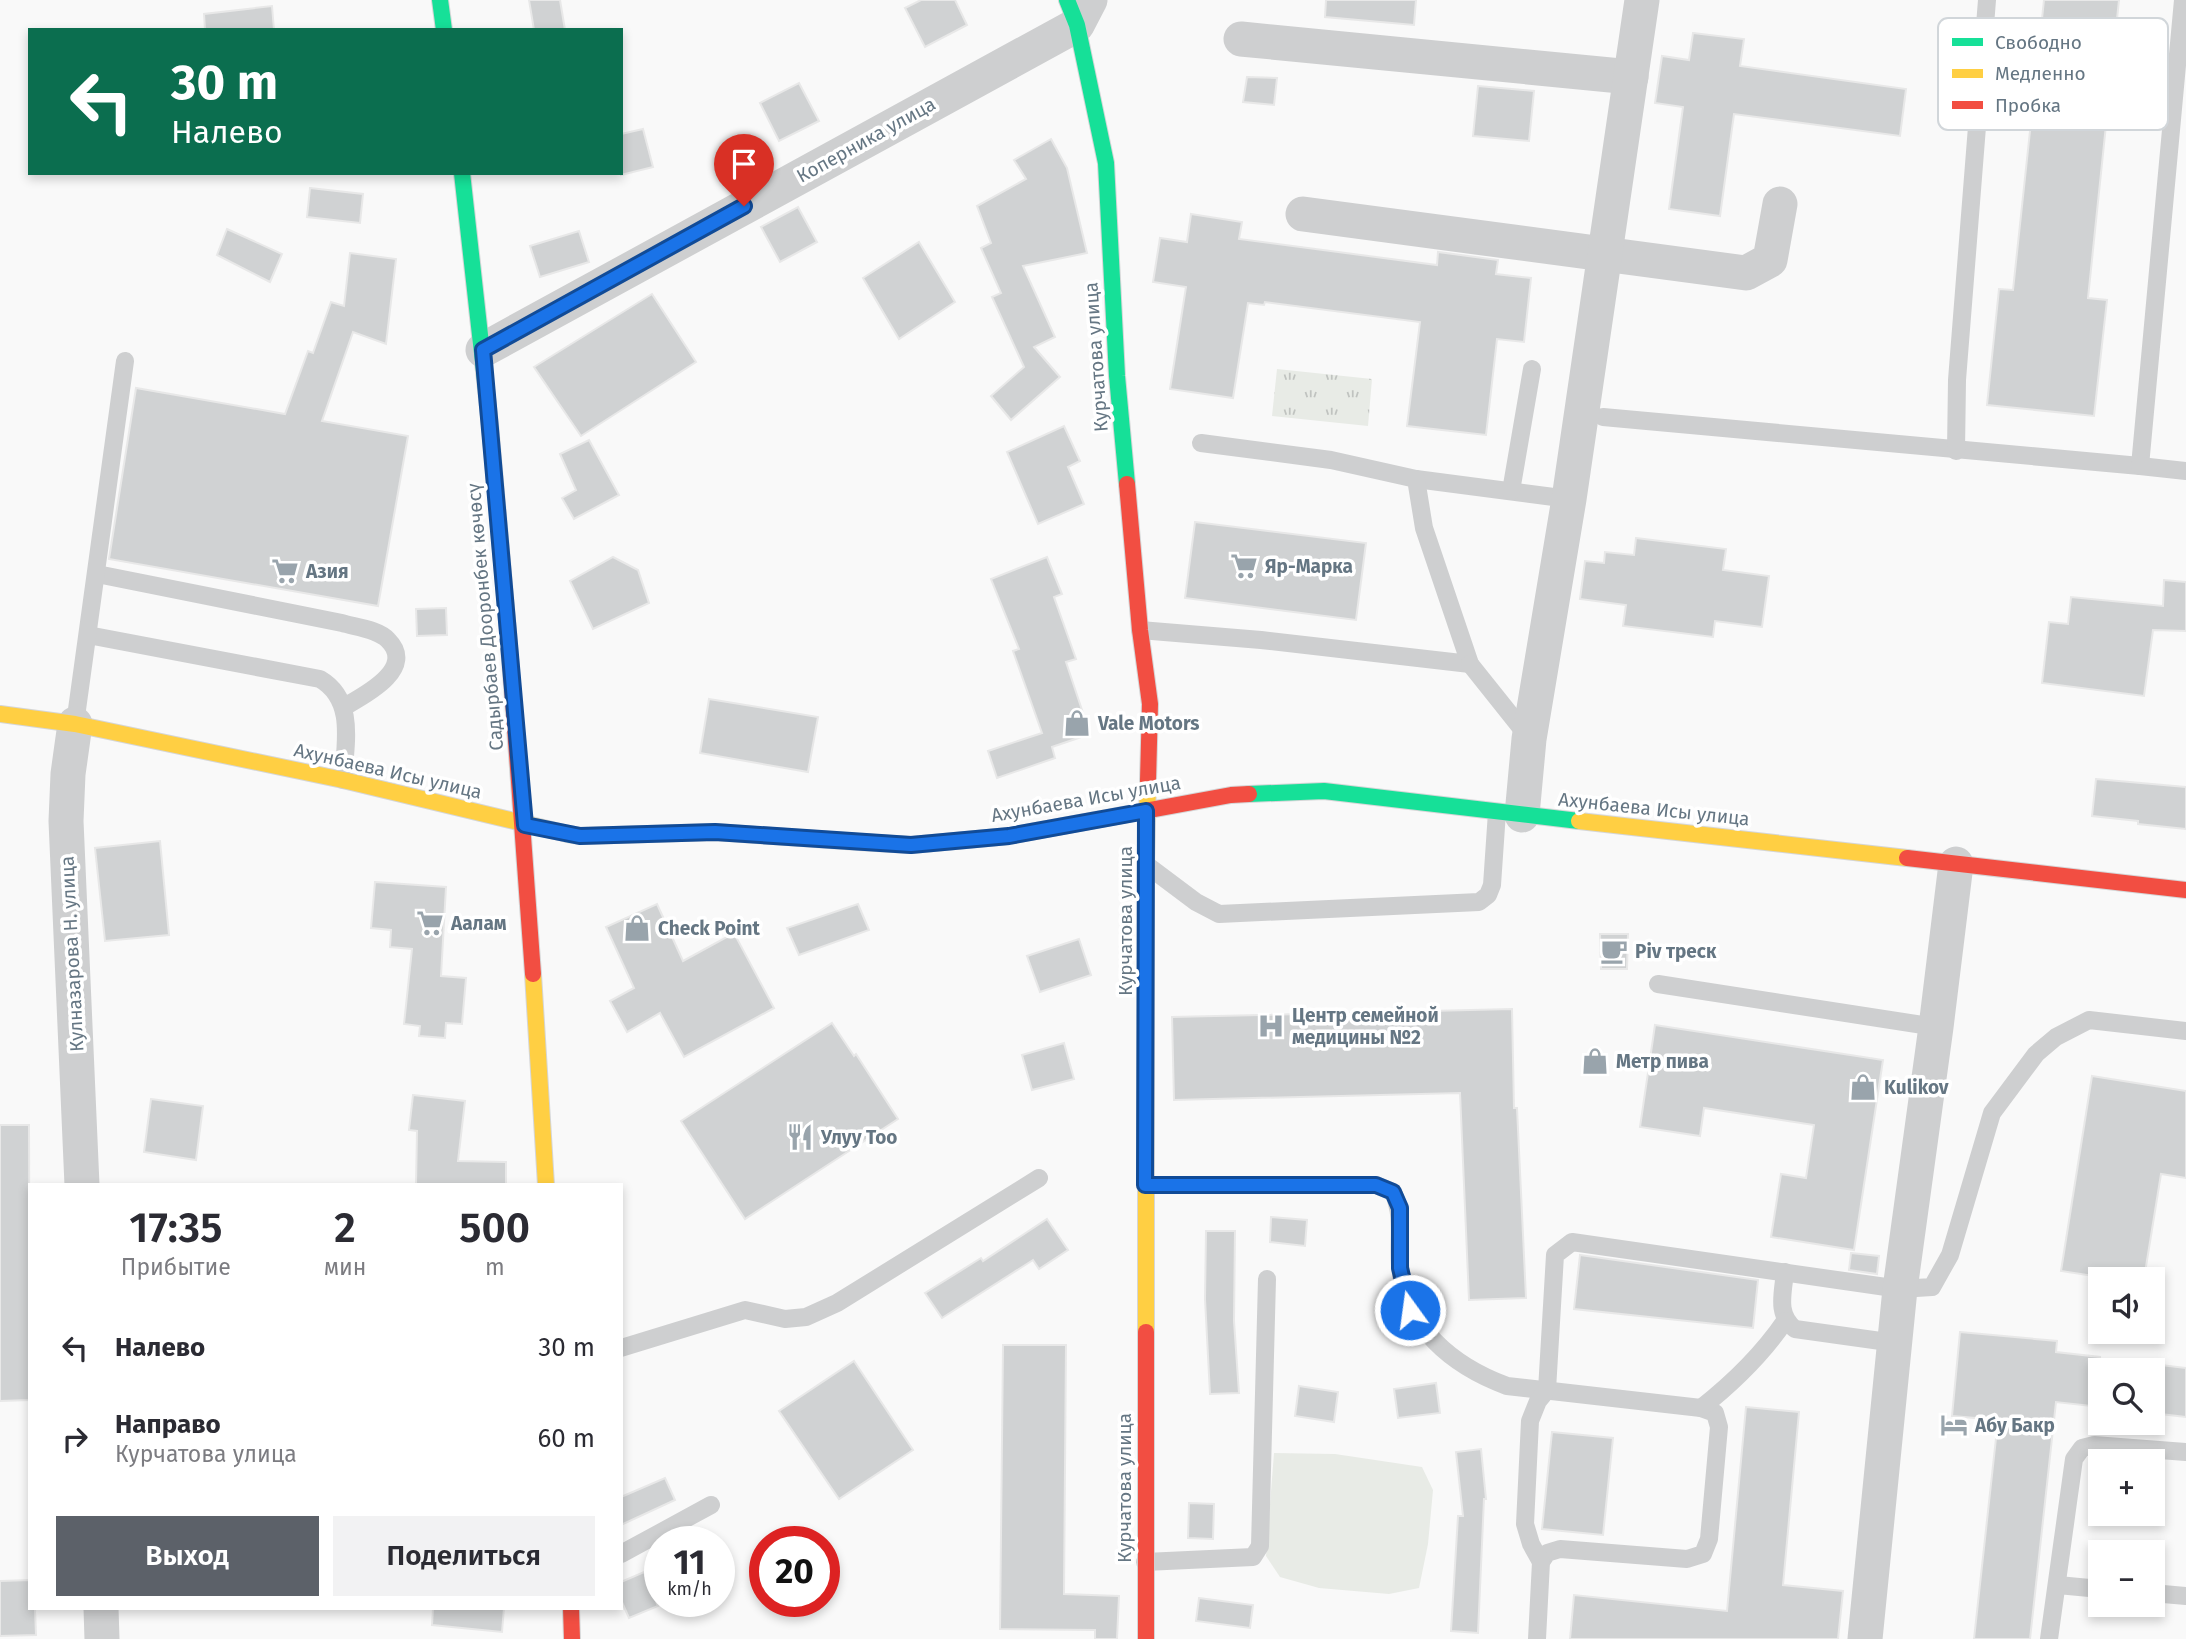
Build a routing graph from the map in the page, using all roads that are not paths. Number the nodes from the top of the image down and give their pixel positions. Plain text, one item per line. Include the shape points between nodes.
1 (440, 0) edge
2 (1642, 0) edge
3 (1987, 0) edge
4 (2183, 0) edge
5 (1078, 8) edge
6 (1986, 18) edge
7 (444, 28) edge
8 (1241, 39) dead end
9 (2183, 48) edge
10 (1631, 77) junction
11 (1977, 130) edge
12 (462, 175) edge
13 (1780, 204) dead end
14 (1303, 214) dead end
15 (1605, 253) junction
16 (483, 350) junction
17 (125, 361) dead end
18 (1532, 369) dead end
19 (1603, 417) dead end
20 (1201, 443) dead end
21 (1956, 451) junction
22 (2140, 466) junction
23 (2186, 471) edge
24 (1416, 479) junction
25 (1511, 491) junction
26 (1569, 499) junction
27 (96, 574) junction
28 (1140, 630) junction
29 (88, 635) junction
30 (1470, 664) junction
31 (344, 707) junction
32 (0, 713) edge
33 (75, 724) junction
34 (1529, 739) junction
35 (343, 780) junction
36 (1146, 811) junction
37 (1510, 814) junction
38 (525, 825) junction
39 (1146, 864) junction
40 (1956, 864) junction
41 (2186, 890) edge
42 (1658, 984) dead end
43 (1936, 1027) junction
44 (2186, 1031) edge
45 (1039, 1178) dead end
46 (82, 1183) edge
47 (546, 1183) edge
48 (1145, 1185) junction
49 (1785, 1272) junction
50 (1267, 1279) dead end
51 (1900, 1289) junction
52 (1785, 1321) junction
53 (1895, 1343) junction
54 (623, 1347) edge
55 (1547, 1390) junction
56 (1701, 1408) junction
57 (2186, 1452) edge
58 (710, 1505) dead end
59 (623, 1553) edge
60 (1145, 1562) junction
61 (1542, 1562) junction
62 (2057, 1585) junction
63 (2088, 1588) edge
64 (2165, 1594) edge
65 (2186, 1596) edge
66 (101, 1610) edge
67 (571, 1610) edge
68 (102, 1639) edge
69 (572, 1639) edge
70 (1146, 1639) edge
71 (1537, 1639) edge
72 (1865, 1639) edge
73 (2049, 1639) edge

1 - 7 main road
2 - 10 street
3 - 6 lane
4 - 9 lane
5 - 16 street, Коперника улица
5 - 28 main road, Курчатова улица via 1106,163 1117,376
8 - 10 street
9 - 22 lane
10 - 15 street
11 - 21 lane via 1957,380
12 - 16 main road, Садырбаев Дооронбек көчөсү
13 - 15 street via 1770,260 1746,273
14 - 15 street
15 - 26 street
16 - 38 main road, Садырбаев Дооронбек көчөсү
17 - 27 lane
18 - 25 lane
19 - 21 lane
20 - 24 lane via 1331,460
21 - 22 lane
22 - 23 lane
24 - 25 lane
24 - 30 lane via 1424,528
25 - 26 lane
26 - 34 street
27 - 29 lane
27 - 31 lane via 380,634 395,650 394,669 374,690
28 - 30 lane
28 - 36 main road, Курчатова улица via 1150,705
29 - 31 lane via 320,679 330,685
29 - 33 lane
30 - 34 lane
31 - 35 lane
32 - 33 main road, Ахунбаева Исы улица
33 - 35 main road, Ахунбаева Исы улица
33 - 46 street, Кулназарова Н. улица via 66,821
34 - 37 street
35 - 38 main road, Ахунбаева Исы улица
36 - 37 main road, Ахунбаева Исы улица via 1231,795 1324,791
36 - 38 main road, Ахунбаева Исы улица via 1009,836 911,845 715,832 580,836
36 - 39 main road, Курчатова улица
37 - 39 lane via 1492,885 1479,902 1219,914
37 - 40 main road, Ахунбаева Исы улица
38 - 47 main road, Садырбаев Дооронбек көчөсү
39 - 48 main road, Курчатова улица
40 - 41 main road, Ахунбаева Исы улица
40 - 43 street
42 - 43 lane
43 - 51 street
44 - 51 lane via 2088,1020 2036,1054 1992,1114 1950,1255 1932,1287
45 - 54 lane via 838,1303 806,1317 785,1319 745,1310
48 - 55 lane via 1376,1185 1393,1192 1400,1208 1400,1268 1410,1310 1436,1344 1478,1376 1507,1386
48 - 60 main road, Курчатова улица
49 - 51 lane
49 - 52 lane
49 - 55 lane via 1572,1242 1555,1255
50 - 60 lane via 1260,1546 1253,1557
51 - 53 street
52 - 53 lane via 1795,1329
52 - 56 lane via 1738,1378
53 - 72 street
55 - 56 lane
55 - 61 lane via 1530,1421 1525,1524
56 - 61 lane via 1715,1413 1718,1427 1709,1539 1703,1554 1687,1559 1560,1549 1548,1553
57 - 62 lane via 2082,1448 2074,1459
58 - 59 lane
60 - 70 main road, Курчатова улица
61 - 71 lane
62 - 63 lane
62 - 73 lane
64 - 65 lane
66 - 68 street
67 - 69 main road

